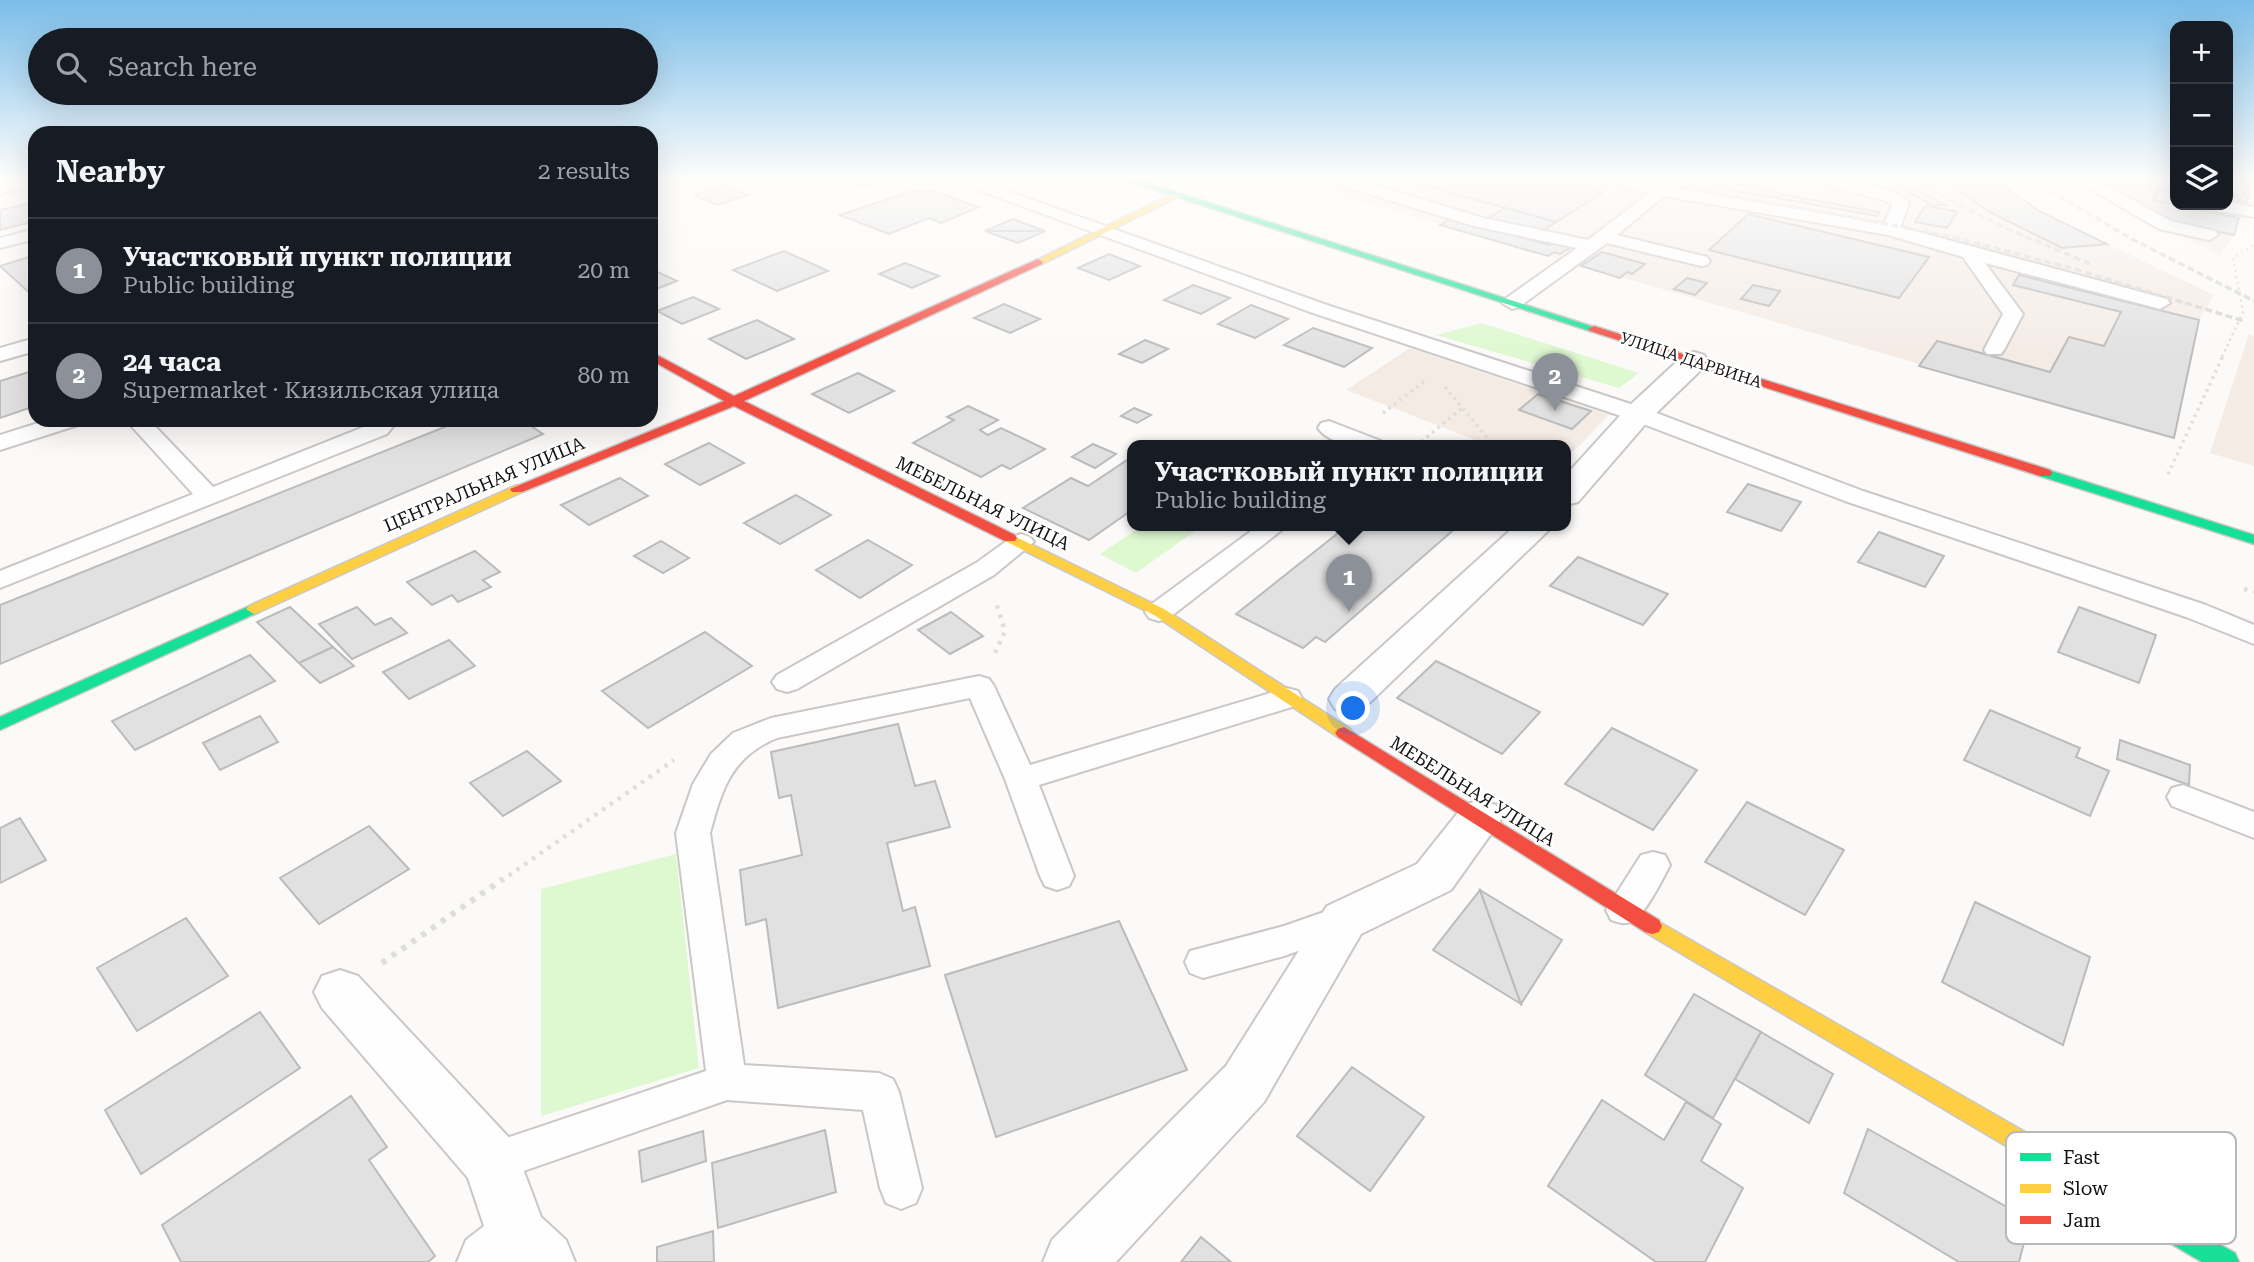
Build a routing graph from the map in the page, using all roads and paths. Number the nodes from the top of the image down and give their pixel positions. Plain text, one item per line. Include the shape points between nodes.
1 (1082, 239) edge
2 (1125, 239) edge
3 (1310, 239) edge
4 (1579, 239) edge
5 (1601, 239) edge
6 (1921, 239) edge
7 (1597, 242) junction
8 (2254, 245) edge
9 (1969, 253) junction
10 (1701, 261) dead end
11 (1512, 303) junction
12 (2160, 303) dead end
13 (28, 346) edge
14 (1994, 350) dead end
15 (0, 355) edge
16 (1459, 356) junction
17 (658, 359) edge
18 (1694, 361) junction
19 (1435, 373) junction
20 (734, 401) junction
21 (1462, 408) junction
22 (1638, 414) junction
23 (48, 427) edge
24 (144, 427) edge
25 (381, 427) edge
26 (1348, 439) edge
27 (1423, 440) edge
28 (1489, 440) edge
29 (0, 443) edge
30 (2166, 477) dead end
31 (1571, 489) edge
32 (209, 497) junction
33 (1268, 531) edge
34 (1531, 531) edge
35 (2254, 540) edge
36 (1021, 542) junction
37 (985, 569) junction
38 (0, 580) edge
39 (1159, 612) junction
40 (2254, 635) edge
41 (787, 682) dead end
42 (979, 686) junction
43 (1287, 698) junction
44 (1349, 699) dead end
45 (0, 723) edge
46 (684, 754) dead end
47 (1021, 779) junction
48 (2183, 797) dead end
49 (1480, 817) junction
50 (2254, 825) edge
51 (1653, 865) dead end
52 (1057, 876) dead end
53 (1624, 910) junction
54 (1343, 920) junction
55 (1203, 962) dead end
56 (340, 992) joint
57 (727, 1082) junction
58 (2006, 1133) edge
59 (492, 1162) junction
60 (901, 1188) dead end
61 (2195, 1244) edge
62 (516, 1254) edge
63 (1074, 1262) edge
64 (2226, 1262) edge

1 - 20 street, ЦЕНТРАЛЬНАЯ УЛИЦА
2 - 16 lane
3 - 11 street, УЛИЦА ДАРВИНА
4 - 7 lane
5 - 7 lane
6 - 9 lane
7 - 10 lane
7 - 11 lane
8 - 30 path via 2233,258 2243,312
9 - 12 lane
9 - 14 lane via 2013,314
11 - 18 street, УЛИЦА ДАРВИНА
13 - 15 lane
16 - 19 path
16 - 22 lane
17 - 20 street, МЕБЕЛЬНАЯ УЛИЦА
18 - 22 street
18 - 35 street, УЛИЦА ДАРВИНА
19 - 21 path
19 - 26 path
20 - 36 street, МЕБЕЛЬНАЯ УЛИЦА
20 - 45 street, ЦЕНТРАЛЬНАЯ УЛИЦА via 519,488
21 - 27 path
21 - 28 path
22 - 31 street
22 - 40 lane via 1854,496 2196,611
23 - 29 lane
24 - 32 lane
25 - 32 lane
32 - 38 lane
33 - 39 lane
34 - 44 street
36 - 37 lane
36 - 39 street, МЕБЕЛЬНАЯ УЛИЦА
37 - 41 lane
37 - 42 path via 1005,631
39 - 43 street, МЕБЕЛЬНАЯ УЛИЦА
42 - 47 lane
42 - 57 lane via 771,729 742,743 723,762 703,796 693,833
43 - 47 lane
43 - 49 street, МЕБЕЛЬНАЯ УЛИЦА
46 - 56 path
47 - 52 lane
48 - 50 lane
49 - 53 street, МЕБЕЛЬНАЯ УЛИЦА
49 - 54 street via 1434,877
51 - 53 lane
53 - 58 street, МЕБЕЛЬНАЯ УЛИЦА
54 - 55 lane via 1284,942
54 - 63 street via 1245,1084
56 - 59 street
57 - 59 lane
57 - 60 lane via 879,1092
59 - 62 street
61 - 64 street, МЕБЕЛЬНАЯ УЛИЦА

